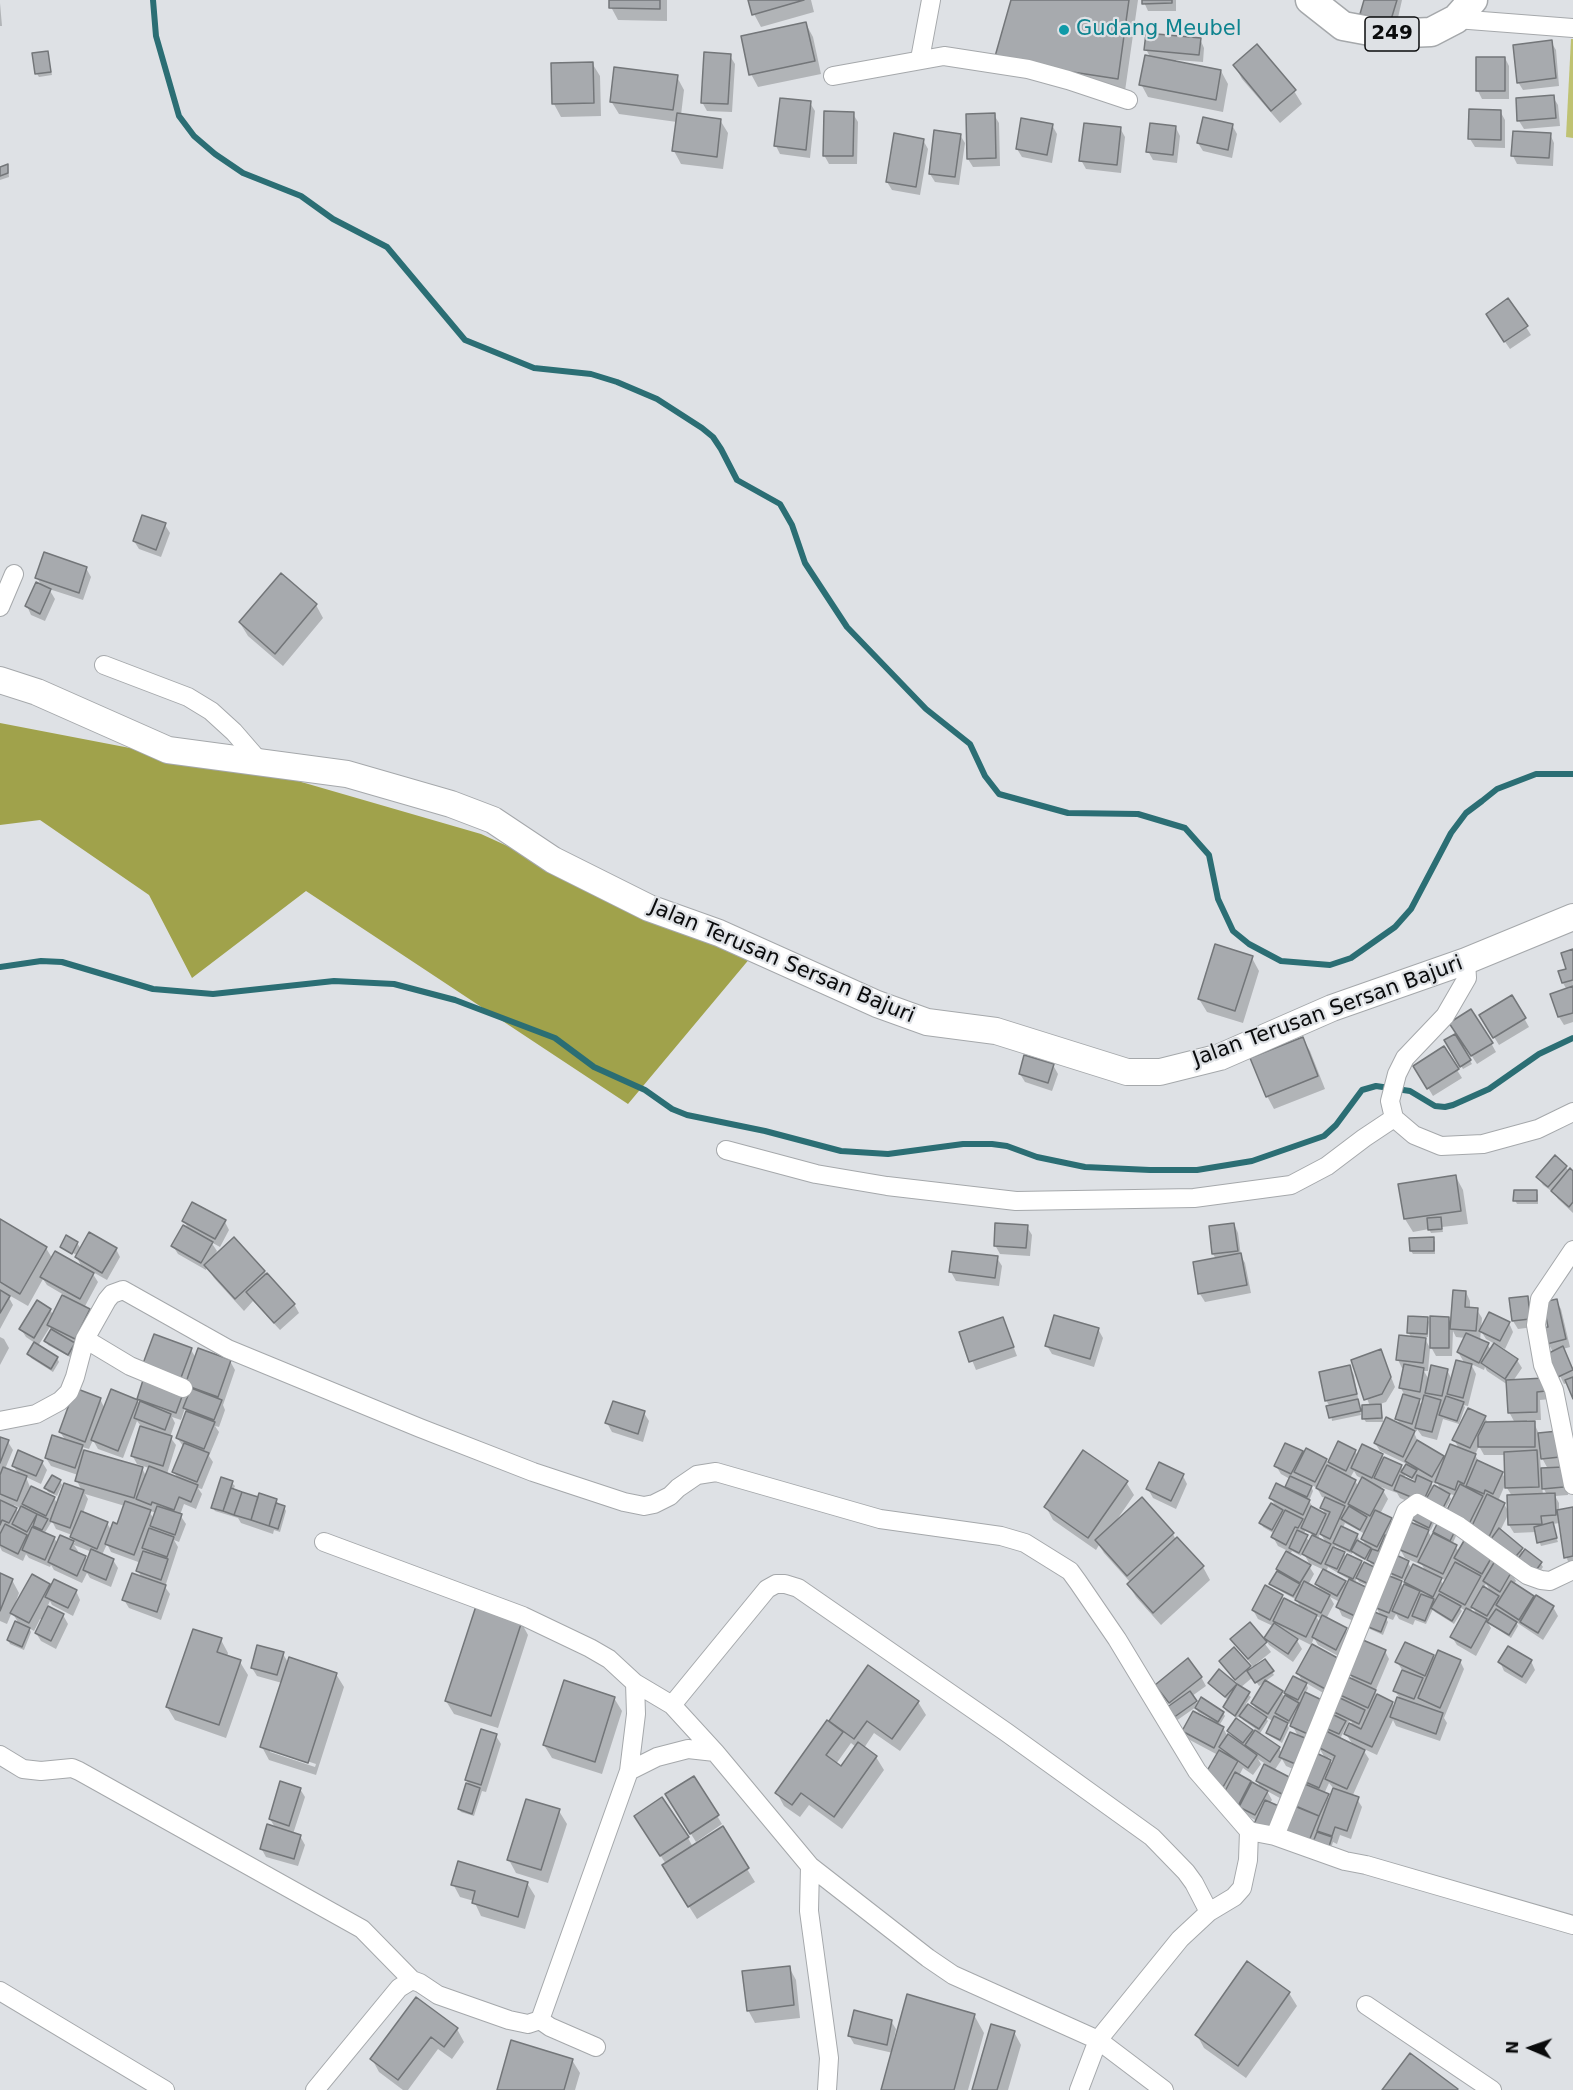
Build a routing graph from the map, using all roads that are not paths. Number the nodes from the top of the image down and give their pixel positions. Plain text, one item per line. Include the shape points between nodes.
1 (931, 0) edge
2 (1310, 0) edge
3 (1465, 10) edge
4 (1573, 28) edge
5 (920, 58) junction
6 (832, 76) dead end
7 (1128, 100) dead end
8 (14, 574) dead end
9 (0, 607) edge
10 (104, 665) dead end
11 (0, 680) edge
12 (260, 762) junction
13 (1573, 917) edge
14 (1466, 961) junction
15 (1573, 1112) edge
16 (1394, 1118) junction
17 (726, 1150) dead end
18 (1573, 1250) edge
19 (85, 1339) junction
20 (183, 1388) dead end
21 (0, 1421) edge
22 (1573, 1485) edge
23 (324, 1542) dead end
24 (1573, 1570) edge
25 (635, 1683) junction
26 (672, 1705) junction
27 (715, 1752) junction
28 (0, 1755) edge
29 (629, 1771) junction
30 (1249, 1831) junction
31 (1275, 1836) junction
32 (810, 1866) junction
33 (1209, 1912) junction
34 (1573, 1925) edge
35 (412, 1980) junction
36 (0, 1990) edge
37 (1366, 2005) dead end
38 (540, 2020) junction
39 (1098, 2040) junction
40 (596, 2047) dead end
41 (165, 2090) edge
42 (315, 2090) edge
43 (827, 2090) edge
44 (1079, 2090) edge
45 (1164, 2090) edge
46 (1492, 2090) edge

1 - 5 street
2 - 3 main road, 249 via 1343,26 1386,34 1431,32
3 - 4 street
5 - 6 street
5 - 7 street via 944,56 1028,69
8 - 9 street
10 - 12 street via 189,697 234,732
11 - 12 main road, Jalan Terusan Sersan Bajuri via 37,692 168,750
12 - 14 main road, Jalan Terusan Sersan Bajuri via 347,774 451,804 493,820 553,860 649,908 719,933 877,1005 927,1022 996,1031 1128,1072 1160,1072 1220,1057 1332,1008
13 - 14 main road, Jalan Terusan Sersan Bajuri
14 - 16 street via 1467,978 1445,1016 1405,1058 1390,1101
15 - 16 street via 1538,1129 1483,1144 1441,1146 1414,1135
16 - 17 street via 1327,1167 1291,1185 1194,1198 1016,1201 828,1176
18 - 22 street via 1540,1299 1536,1326 1543,1365 1554,1390
19 - 20 street via 130,1366
19 - 21 street via 69,1392 60,1401 36,1414
19 - 30 street via 106,1300 123,1290 228,1349 532,1472 624,1502 654,1504 697,1475 716,1472 880,1519 1001,1536 1025,1544 1070,1571 1117,1639 1197,1771
23 - 25 street via 523,1616 609,1659
24 - 31 street via 1550,1581 1541,1580 1527,1575 1459,1526 1417,1503 1406,1511
25 - 26 street
25 - 29 street via 636,1714
26 - 27 street
26 - 33 street via 767,1589 776,1584 798,1588 1152,1837 1186,1872
27 - 29 street via 688,1749 657,1757
27 - 32 street
28 - 35 street via 23,1769 72,1768 362,1929
29 - 38 street
30 - 31 street
30 - 33 street via 1242,1888
31 - 34 street via 1344,1861
32 - 39 street via 953,1975
32 - 43 street via 809,1911 829,2058
33 - 39 street via 1180,1939
35 - 38 street via 438,1995 509,2020 528,2024
35 - 42 street via 399,1988
36 - 41 street
37 - 46 street
38 - 40 street
39 - 44 street
39 - 45 street

